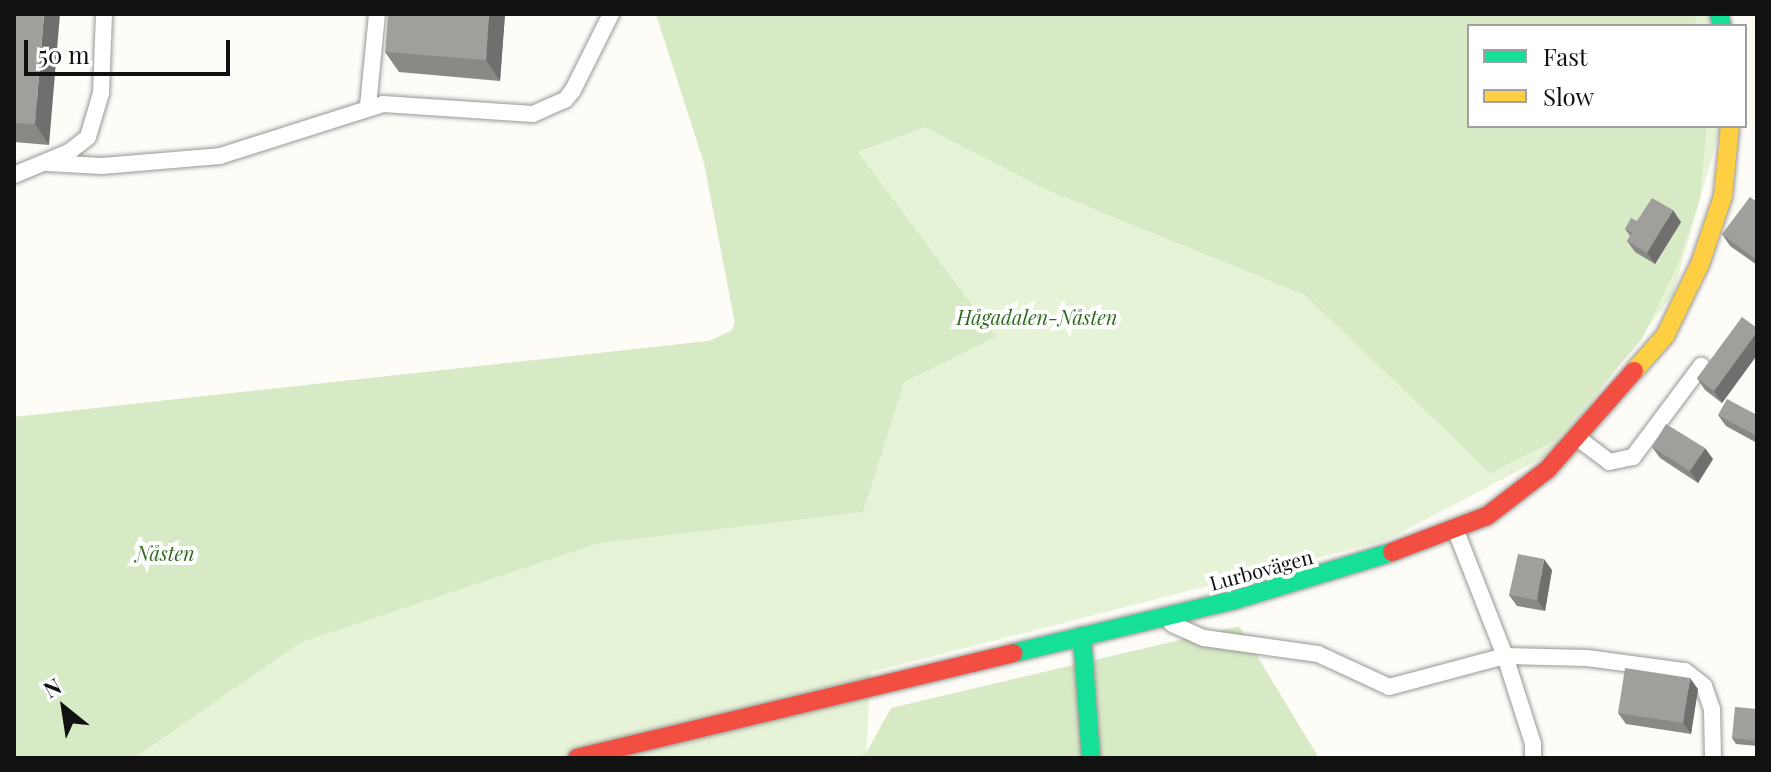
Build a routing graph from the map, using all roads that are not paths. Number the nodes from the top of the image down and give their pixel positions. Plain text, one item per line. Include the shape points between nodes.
1 (104, 14) edge
2 (377, 14) edge
3 (611, 14) edge
4 (368, 106) junction
5 (1730, 128) edge
6 (47, 163) junction
7 (14, 175) edge
8 (1701, 366) edge
9 (1578, 438) junction
10 (1456, 531) junction
11 (1159, 618) junction
12 (1082, 636) junction
13 (1505, 656) junction
14 (577, 758) edge
15 (1091, 758) edge
16 (1533, 758) edge
17 (1713, 758) edge

1 - 6 lane via 101,93 88,137
2 - 4 lane
3 - 4 lane via 573,90 545,110 533,114
4 - 6 lane via 220,156 102,166
5 - 9 street, Lurbovägen via 1723,196 1693,279 1665,336
6 - 7 lane
8 - 9 lane via 1633,457 1609,462
9 - 10 street, Lurbovägen via 1547,470 1487,516
10 - 11 street, Lurbovägen via 1353,567
10 - 13 lane
11 - 12 street, Lurbovägen
11 - 13 lane via 1204,638 1318,654 1389,687
12 - 14 street, Lurbovägen
12 - 15 street
13 - 16 lane
13 - 17 lane via 1587,658 1685,671 1704,686 1712,709

